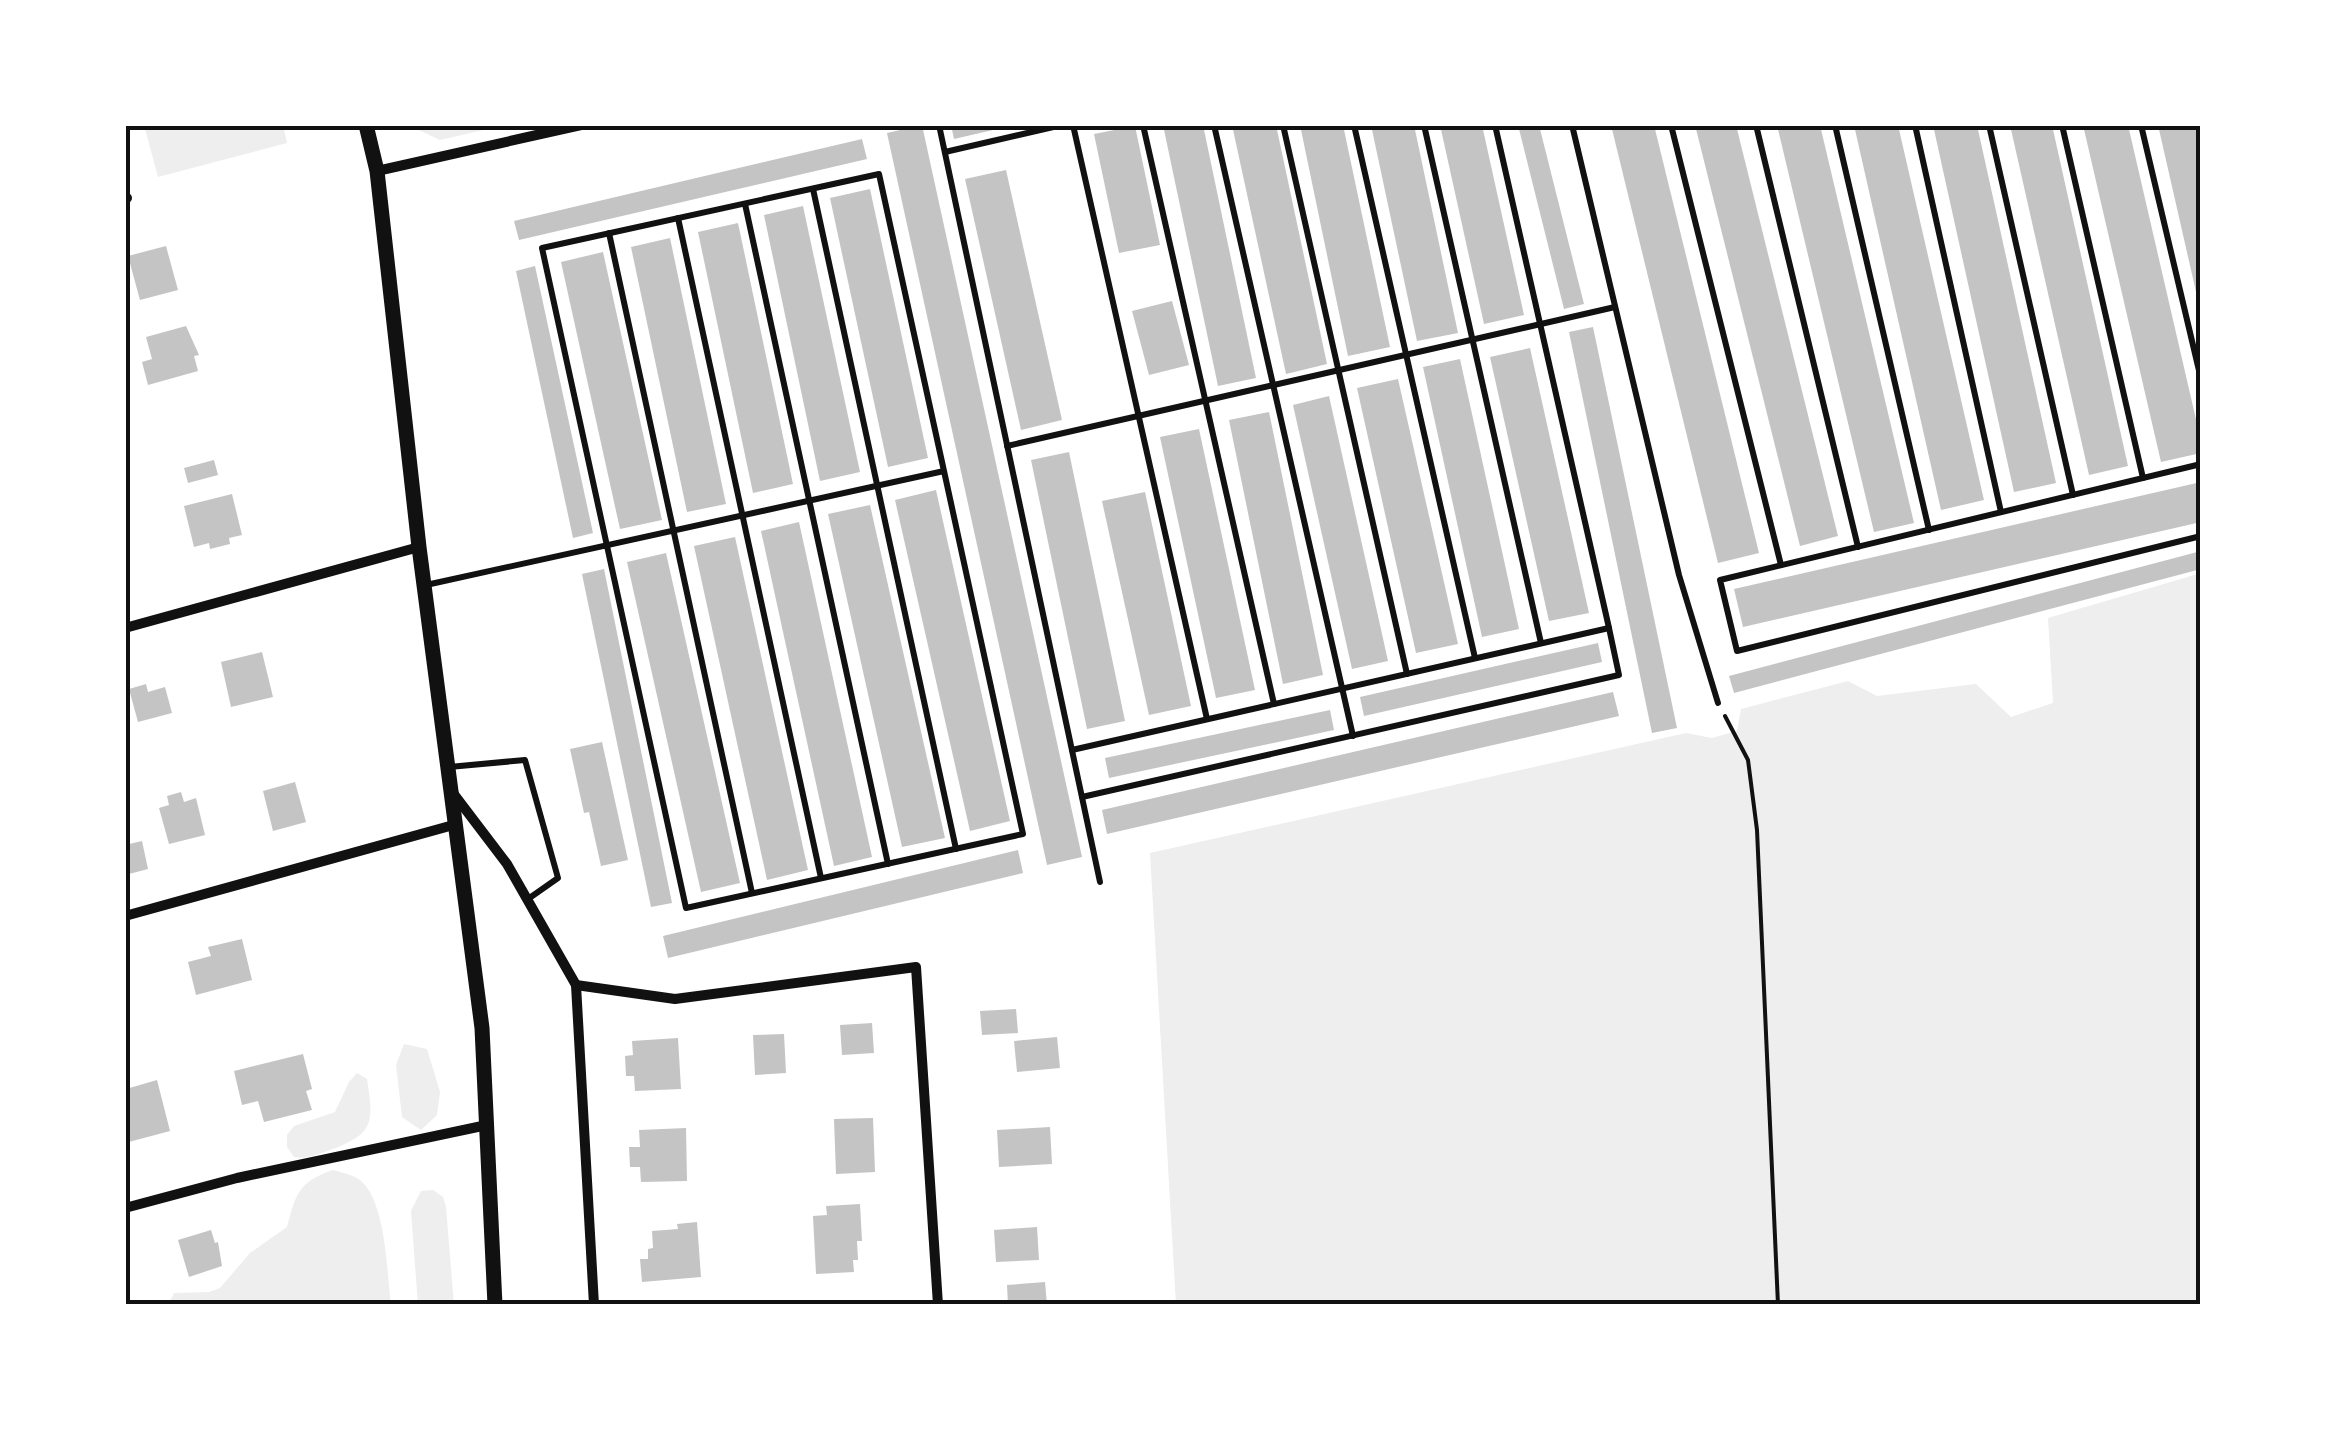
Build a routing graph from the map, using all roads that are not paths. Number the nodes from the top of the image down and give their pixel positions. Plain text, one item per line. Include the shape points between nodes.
1 (366, 125) edge
2 (581, 125) edge
3 (939, 125) edge
4 (1062, 125) edge
5 (1072, 125) edge
6 (1144, 125) edge
7 (1214, 125) edge
8 (1282, 125) edge
9 (1354, 125) edge
10 (1424, 125) edge
11 (1495, 125) edge
12 (1572, 125) edge
13 (1671, 125) edge
14 (1756, 125) edge
15 (1835, 125) edge
16 (1915, 125) edge
17 (1989, 125) edge
18 (2062, 125) edge
19 (2141, 125) edge
20 (944, 152) junction
21 (377, 170) junction
22 (812, 189) junction
23 (745, 204) junction
24 (678, 218) junction
25 (609, 234) junction
26 (1615, 307) junction
27 (1540, 324) junction
28 (1472, 340) junction
29 (1406, 354) junction
30 (1338, 370) junction
31 (2201, 379) edge
32 (1273, 385) junction
33 (1206, 400) junction
34 (1138, 416) junction
35 (1007, 446) junction
36 (2201, 464) edge
37 (944, 472) junction
38 (2143, 478) junction
39 (877, 486) junction
40 (2073, 494) junction
41 (810, 501) junction
42 (2001, 512) junction
43 (742, 516) junction
44 (674, 530) junction
45 (1929, 530) junction
46 (2201, 536) edge
47 (606, 546) junction
48 (1858, 547) junction
49 (419, 548) junction
50 (1782, 565) junction
51 (424, 585) junction
52 (125, 628) edge
53 (1608, 628) junction
54 (1541, 644) junction
55 (1475, 658) junction
56 (1406, 674) junction
57 (1342, 689) junction
58 (1274, 704) junction
59 (1718, 704) road end
60 (1207, 720) junction
61 (1352, 736) junction
62 (1072, 750) junction
63 (449, 767) junction
64 (453, 793) junction
65 (1082, 798) junction
66 (458, 824) junction
67 (956, 848) junction
68 (888, 864) junction
69 (822, 878) junction
70 (1100, 882) dead end
71 (752, 893) junction
72 (527, 900) junction
73 (125, 916) edge
74 (576, 986) junction
75 (486, 1125) junction
76 (125, 1208) edge
77 (495, 1305) edge
78 (594, 1305) edge
79 (938, 1305) edge

1 - 21 street
2 - 21 street
3 - 20 lane
4 - 20 lane
5 - 34 lane
6 - 33 lane
7 - 32 lane
8 - 30 lane
9 - 29 lane
10 - 28 lane
11 - 27 lane
12 - 26 lane
13 - 50 lane
14 - 48 lane
15 - 45 lane
16 - 42 lane
17 - 40 lane
18 - 38 lane
19 - 31 lane
20 - 35 lane
21 - 49 street
22 - 23 lane
22 - 37 lane via 879,174
22 - 39 lane
23 - 24 lane
23 - 41 lane
24 - 25 lane
24 - 43 lane
25 - 44 lane
25 - 47 lane via 542,248
26 - 27 lane
26 - 59 lane via 1679,575
27 - 28 lane
27 - 53 lane
28 - 29 lane
28 - 54 lane
29 - 30 lane
29 - 55 lane
30 - 32 lane
30 - 56 lane
32 - 33 lane
32 - 57 lane
33 - 34 lane
33 - 58 lane
34 - 35 lane
34 - 60 lane
35 - 62 lane
36 - 38 lane
37 - 39 lane
37 - 67 lane via 1022,834
38 - 40 lane
39 - 41 lane
39 - 67 lane
40 - 42 lane
41 - 43 lane
41 - 68 lane
42 - 45 lane
43 - 44 lane
43 - 69 lane
44 - 47 lane
44 - 71 lane
45 - 48 lane
46 - 50 lane via 1737,651 1720,580
47 - 51 lane
47 - 71 lane via 686,908
48 - 50 lane
49 - 51 street
49 - 52 street
51 - 63 street
53 - 54 lane
53 - 61 lane via 1619,675
54 - 55 lane
55 - 56 lane
56 - 57 lane
57 - 58 lane
57 - 61 lane
58 - 60 lane
60 - 62 lane
61 - 65 lane
62 - 65 lane
63 - 64 street
63 - 72 lane via 525,760 558,878
64 - 66 street
64 - 72 street
65 - 70 lane
66 - 73 street
66 - 75 street via 482,1028
67 - 68 lane
68 - 69 lane
69 - 71 lane
72 - 74 street
74 - 78 street
74 - 79 street via 675,999 916,967
75 - 76 street
75 - 77 street

